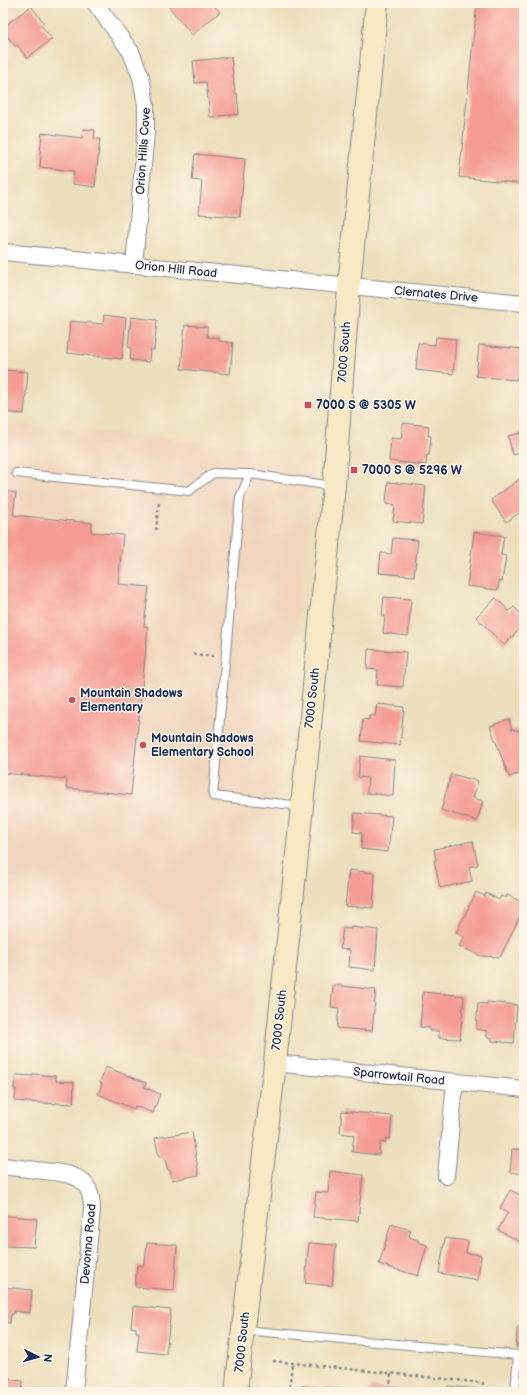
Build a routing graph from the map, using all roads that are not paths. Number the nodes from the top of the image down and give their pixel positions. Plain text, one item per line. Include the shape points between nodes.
1 (95, 3) edge
2 (377, 3) edge
3 (3, 252) edge
4 (134, 265) junction
5 (348, 286) junction
6 (524, 303) edge
7 (16, 473) dead end
8 (250, 474) junction
9 (334, 486) junction
10 (302, 806) junction
11 (275, 1063) junction
12 (455, 1082) junction
13 (524, 1089) edge
14 (3, 1166) edge
15 (446, 1176) dead end
16 (243, 1330) junction
17 (74, 1392) edge
18 (236, 1392) edge
19 (515, 1392) edge

1 - 4 street, Orion Hills Cove via 130,52 141,77 146,104 146,132
2 - 5 street, 7000 South
3 - 4 street, Orion Hill Road
4 - 5 street, Orion Hill Road
5 - 6 street, Clernates Drive
5 - 9 street, 7000 South
7 - 8 lane via 189,491 213,473
8 - 9 lane
8 - 10 lane via 240,497 213,796
9 - 10 street, 7000 South
10 - 11 street, 7000 South
11 - 12 street, Sparrowtail Road
11 - 16 street, 7000 South
12 - 13 street, Sparrowtail Road
12 - 15 street
14 - 17 street, Devonna Road via 69,1174 82,1180 90,1191 92,1210
16 - 18 street, 7000 South
16 - 19 lane via 518,1355

